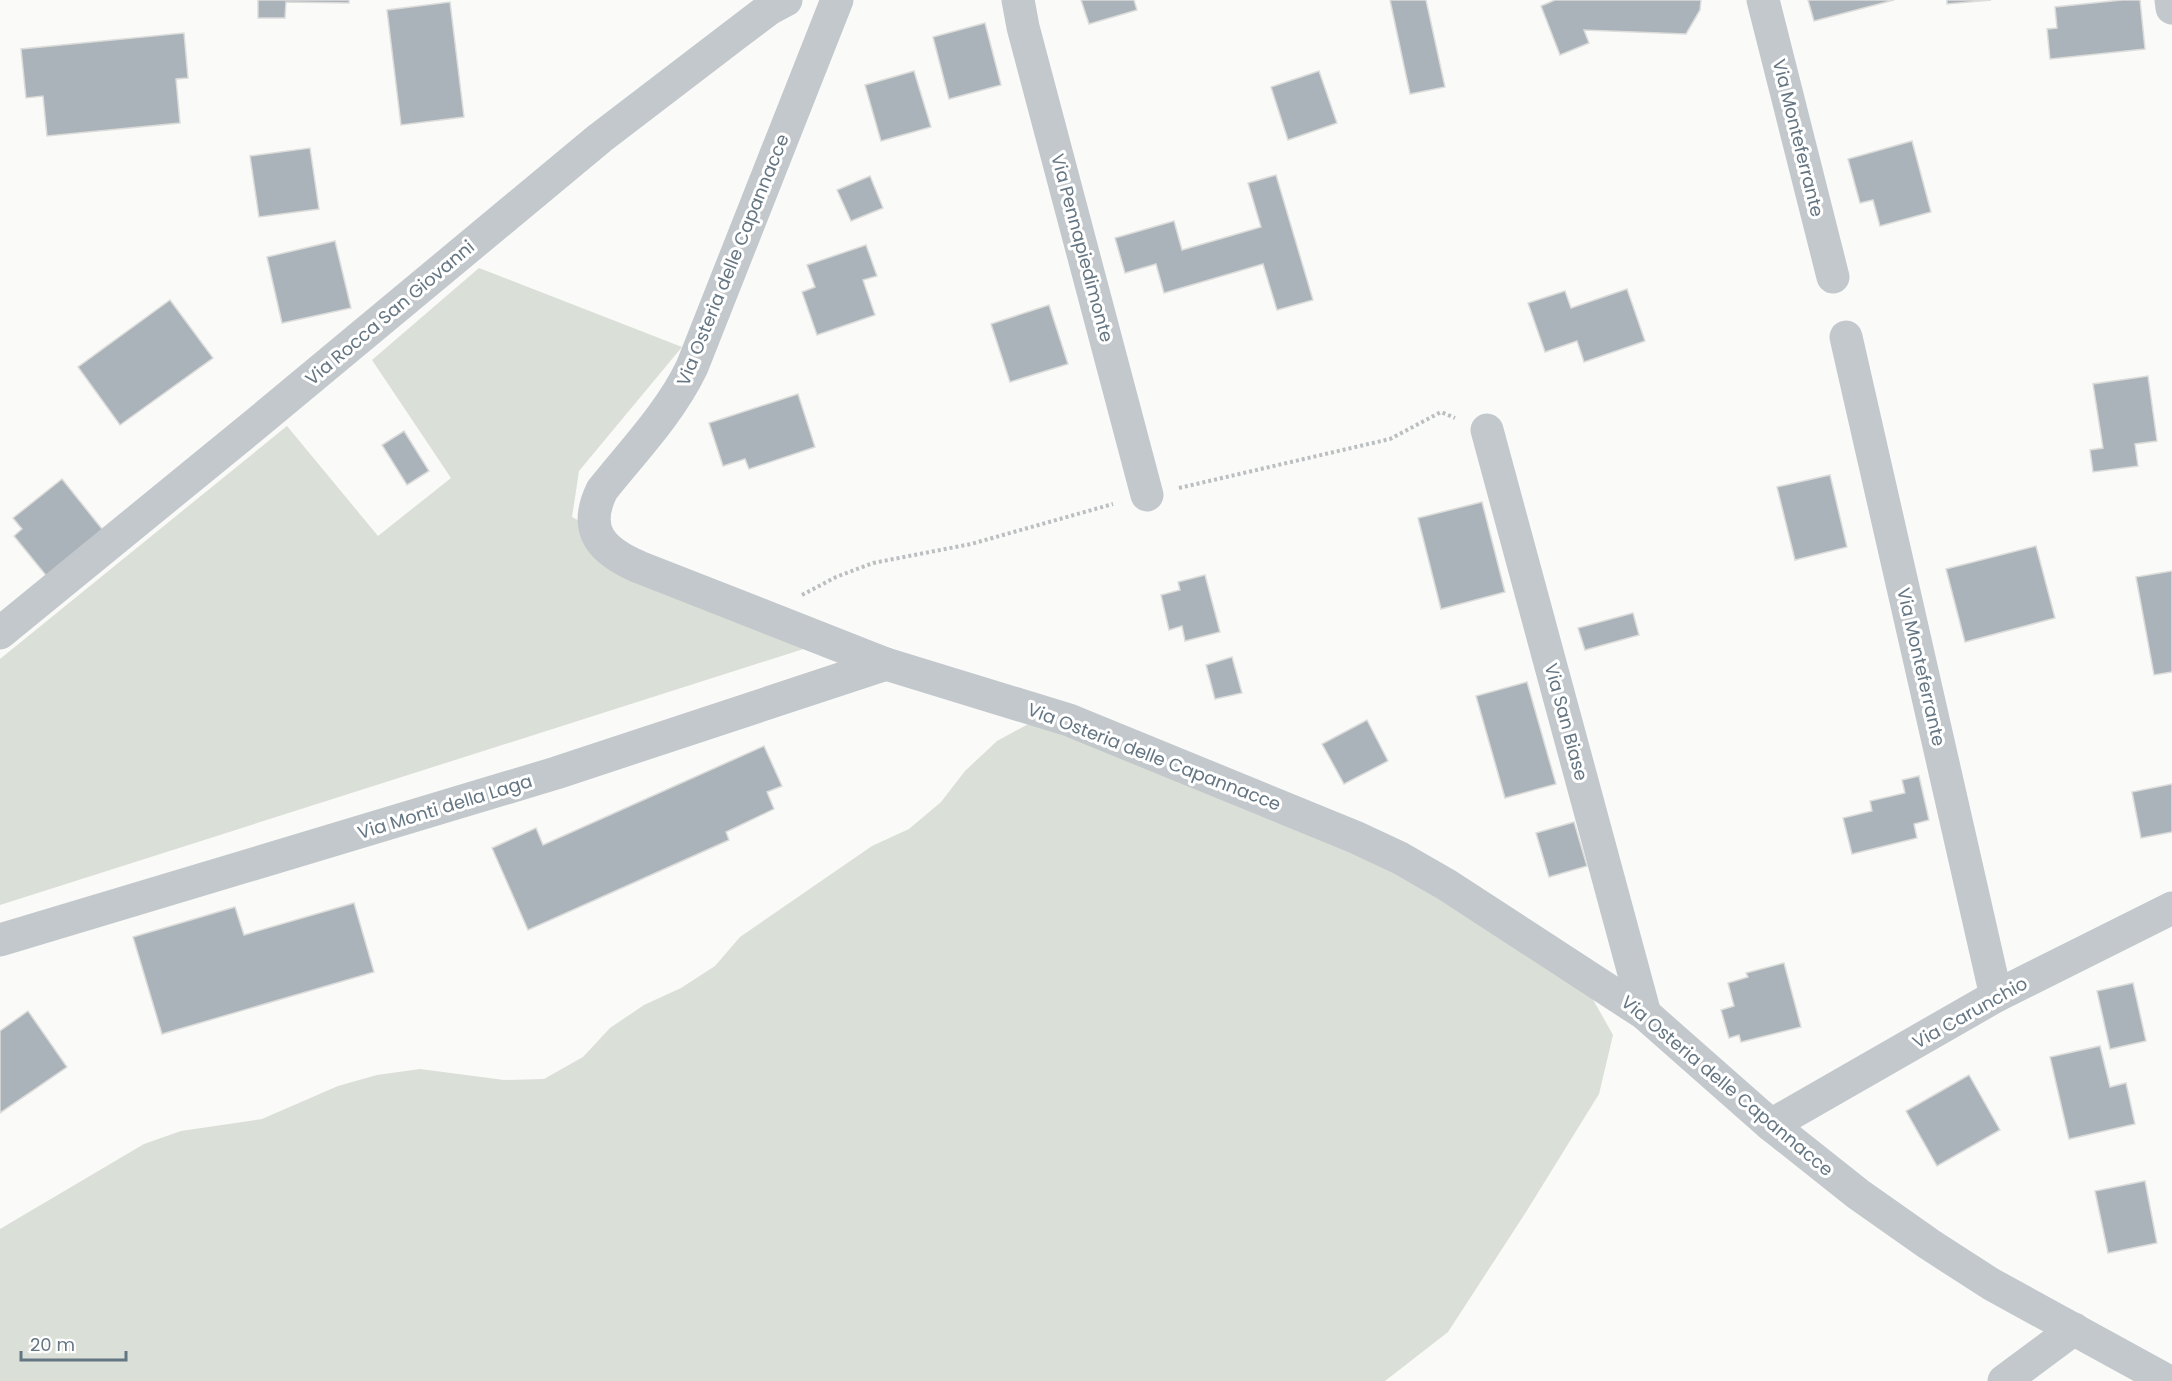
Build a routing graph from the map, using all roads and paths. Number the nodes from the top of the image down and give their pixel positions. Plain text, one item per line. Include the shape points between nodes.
1 (786, 0) edge
2 (837, 0) edge
3 (1018, 0) edge
4 (1763, 0) edge
5 (2171, 0) edge
6 (2172, 8) edge
7 (1833, 277) dead end
8 (1846, 337) dead end
9 (1487, 430) dead end
10 (1147, 495) dead end
11 (0, 633) edge
12 (886, 664) junction
13 (2172, 908) edge
14 (0, 940) edge
15 (1996, 996) junction
16 (1645, 1014) junction
17 (1771, 1125) junction
18 (2074, 1329) junction
19 (2004, 1381) edge
20 (2168, 1381) edge

1 - 11 street, Via Rocca San Giovanni via 600,138
2 - 12 street, Via Osteria delle Capannacce via 692,367 670,406 602,490 594,524 607,549 625,561
3 - 10 street, Via Pennapiedimonte
4 - 7 street, Via Monteferrante
5 - 6 street
8 - 15 street, Via Monteferrante
9 - 16 street, Via San Biase
12 - 14 street, Via Monti della Laga via 556,773
12 - 16 street, Via Osteria delle Capannacce via 1070,720 1373,845 1447,885
13 - 15 street, Via Carunchio
15 - 17 street, Via Carunchio
16 - 17 street, Via Osteria delle Capannacce
17 - 18 street, Via Osteria delle Capannacce via 1929,1244 1991,1284
18 - 19 street
18 - 20 street, Via Osteria delle Capannacce

